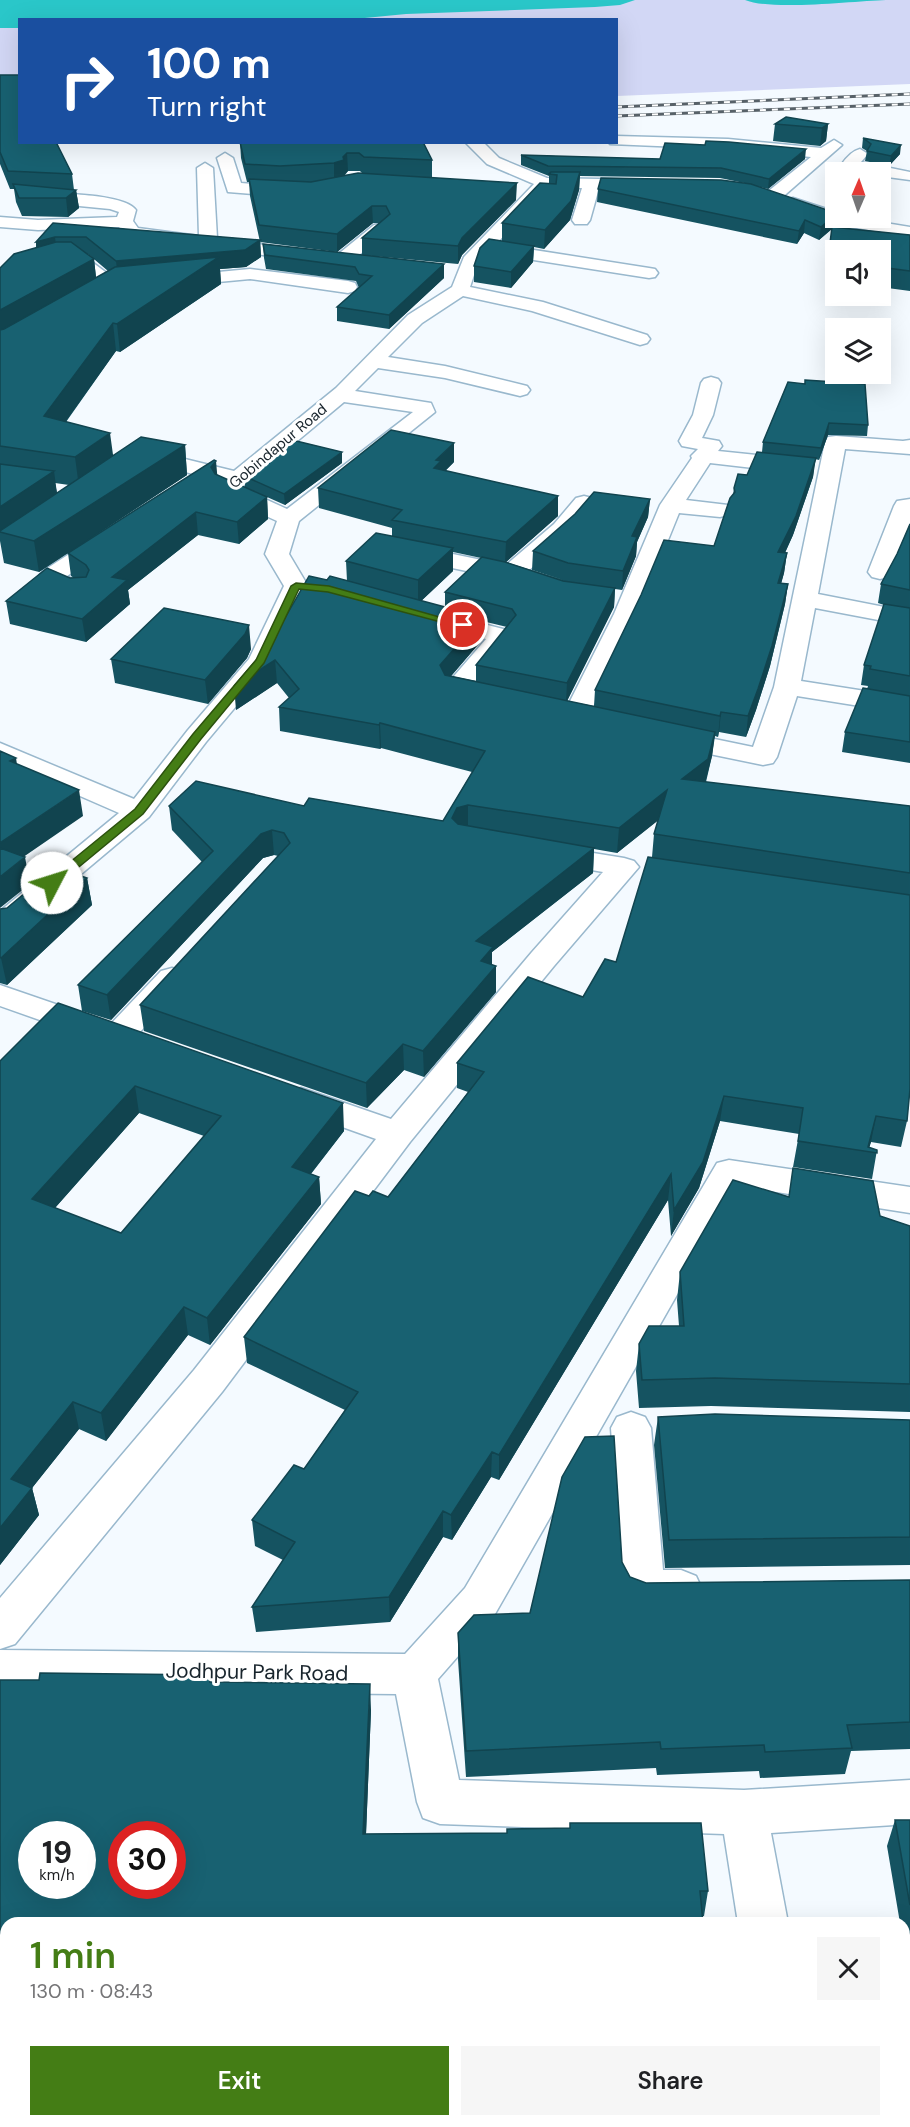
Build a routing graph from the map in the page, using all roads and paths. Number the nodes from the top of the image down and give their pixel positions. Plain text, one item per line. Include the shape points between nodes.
1 (840, 140) dead end
2 (618, 141) edge
3 (475, 144) edge
4 (824, 153) junction
5 (860, 154) dead end
6 (225, 158) dead end
7 (576, 164) edge
8 (205, 168) dead end
9 (909, 180) edge
10 (574, 183) junction
11 (592, 183) junction
12 (660, 183) edge
13 (891, 185) edge
14 (531, 189) junction
15 (753, 191) edge
16 (305, 192) edge
17 (17, 195) edge
18 (772, 197) junction
19 (825, 202) edge
20 (798, 205) junction
21 (581, 220) dead end
22 (0, 222) edge
23 (124, 222) junction
24 (380, 230) edge
25 (910, 232) edge
26 (208, 244) junction
27 (485, 247) junction
28 (342, 260) junction
29 (363, 263) edge
30 (442, 270) edge
31 (649, 273) dead end
32 (0, 279) edge
33 (463, 281) junction
34 (159, 283) edge
35 (136, 285) edge
36 (348, 287) dead end
37 (640, 339) dead end
38 (374, 361) junction
39 (711, 383) dead end
40 (520, 390) dead end
41 (339, 394) junction
42 (910, 446) edge
43 (702, 456) junction
44 (124, 469) edge
45 (830, 470) junction
46 (212, 472) junction
47 (238, 479) junction
48 (192, 485) edge
49 (584, 503) edge
50 (671, 505) junction
51 (910, 506) edge
52 (720, 510) dead end
53 (289, 518) junction
54 (121, 530) edge
55 (391, 549) edge
56 (880, 572) dead end
57 (511, 573) junction
58 (461, 581) junction
59 (563, 591) edge
60 (78, 594) edge
61 (805, 599) junction
62 (910, 619) edge
63 (788, 687) junction
64 (509, 702) edge
65 (910, 706) edge
66 (574, 717) edge
67 (649, 733) edge
68 (0, 751) edge
69 (139, 811) junction
70 (523, 850) edge
71 (0, 926) edge
72 (188, 960) edge
73 (0, 995) edge
74 (118, 1036) junction
75 (151, 1048) edge
76 (275, 1091) edge
77 (399, 1134) junction
78 (910, 1200) edge
79 (582, 1425) junction
80 (712, 1588) edge
81 (0, 1630) edge
82 (0, 1670) edge
83 (416, 1674) junction
84 (910, 1802) edge
85 (744, 1812) junction
86 (762, 1917) edge

1 - 4 street
2 - 4 street via 728,144
3 - 14 street
4 - 18 street
5 - 9 street via 849,165
6 - 16 street via 234,188
7 - 10 street
8 - 26 street
9 - 13 street
10 - 11 street
10 - 14 street
11 - 12 street
11 - 21 street
14 - 27 street, Gobindapur Road
15 - 18 street
17 - 23 street via 113,204 128,210
18 - 20 street
19 - 20 street
20 - 25 street via 845,221
22 - 23 street
23 - 26 street via 132,232
24 - 28 street
26 - 28 street
27 - 31 street
27 - 33 street, Gobindapur Road via 470,261
28 - 29 street
30 - 33 street
32 - 35 street via 68,259 82,260 104,291
33 - 37 street
33 - 38 street, Gobindapur Road via 415,319
34 - 36 street via 250,274
38 - 40 street via 445,372
38 - 41 street, Gobindapur Road
39 - 43 street via 703,415 690,441 711,446
41 - 47 street, Gobindapur Road
41 - 53 street via 424,407 425,412
42 - 45 street via 836,442
43 - 45 street
43 - 50 street
44 - 46 street via 143,455
45 - 61 street
46 - 47 street
46 - 48 street
47 - 53 street, Gobindapur Road via 226,489
49 - 57 street via 562,529
50 - 52 street
50 - 66 street via 620,599
51 - 56 street via 904,506
53 - 69 street via 277,554 307,587 261,661
54 - 60 street via 51,576
55 - 58 street
57 - 58 street
57 - 59 street
58 - 64 street via 418,613 502,636 455,690
61 - 62 street
61 - 63 street
63 - 65 street
63 - 67 street via 763,757
68 - 69 street
69 - 71 street
70 - 77 street via 635,868 543,958
72 - 74 street
73 - 74 street
74 - 75 street
76 - 77 street
77 - 81 street via 208,1381
78 - 79 street via 729,1172
79 - 80 street via 648,1427 643,1589
79 - 83 street via 480,1600
82 - 83 street, Jodhpur Park Road
83 - 85 street via 440,1802
84 - 85 street
85 - 86 street

